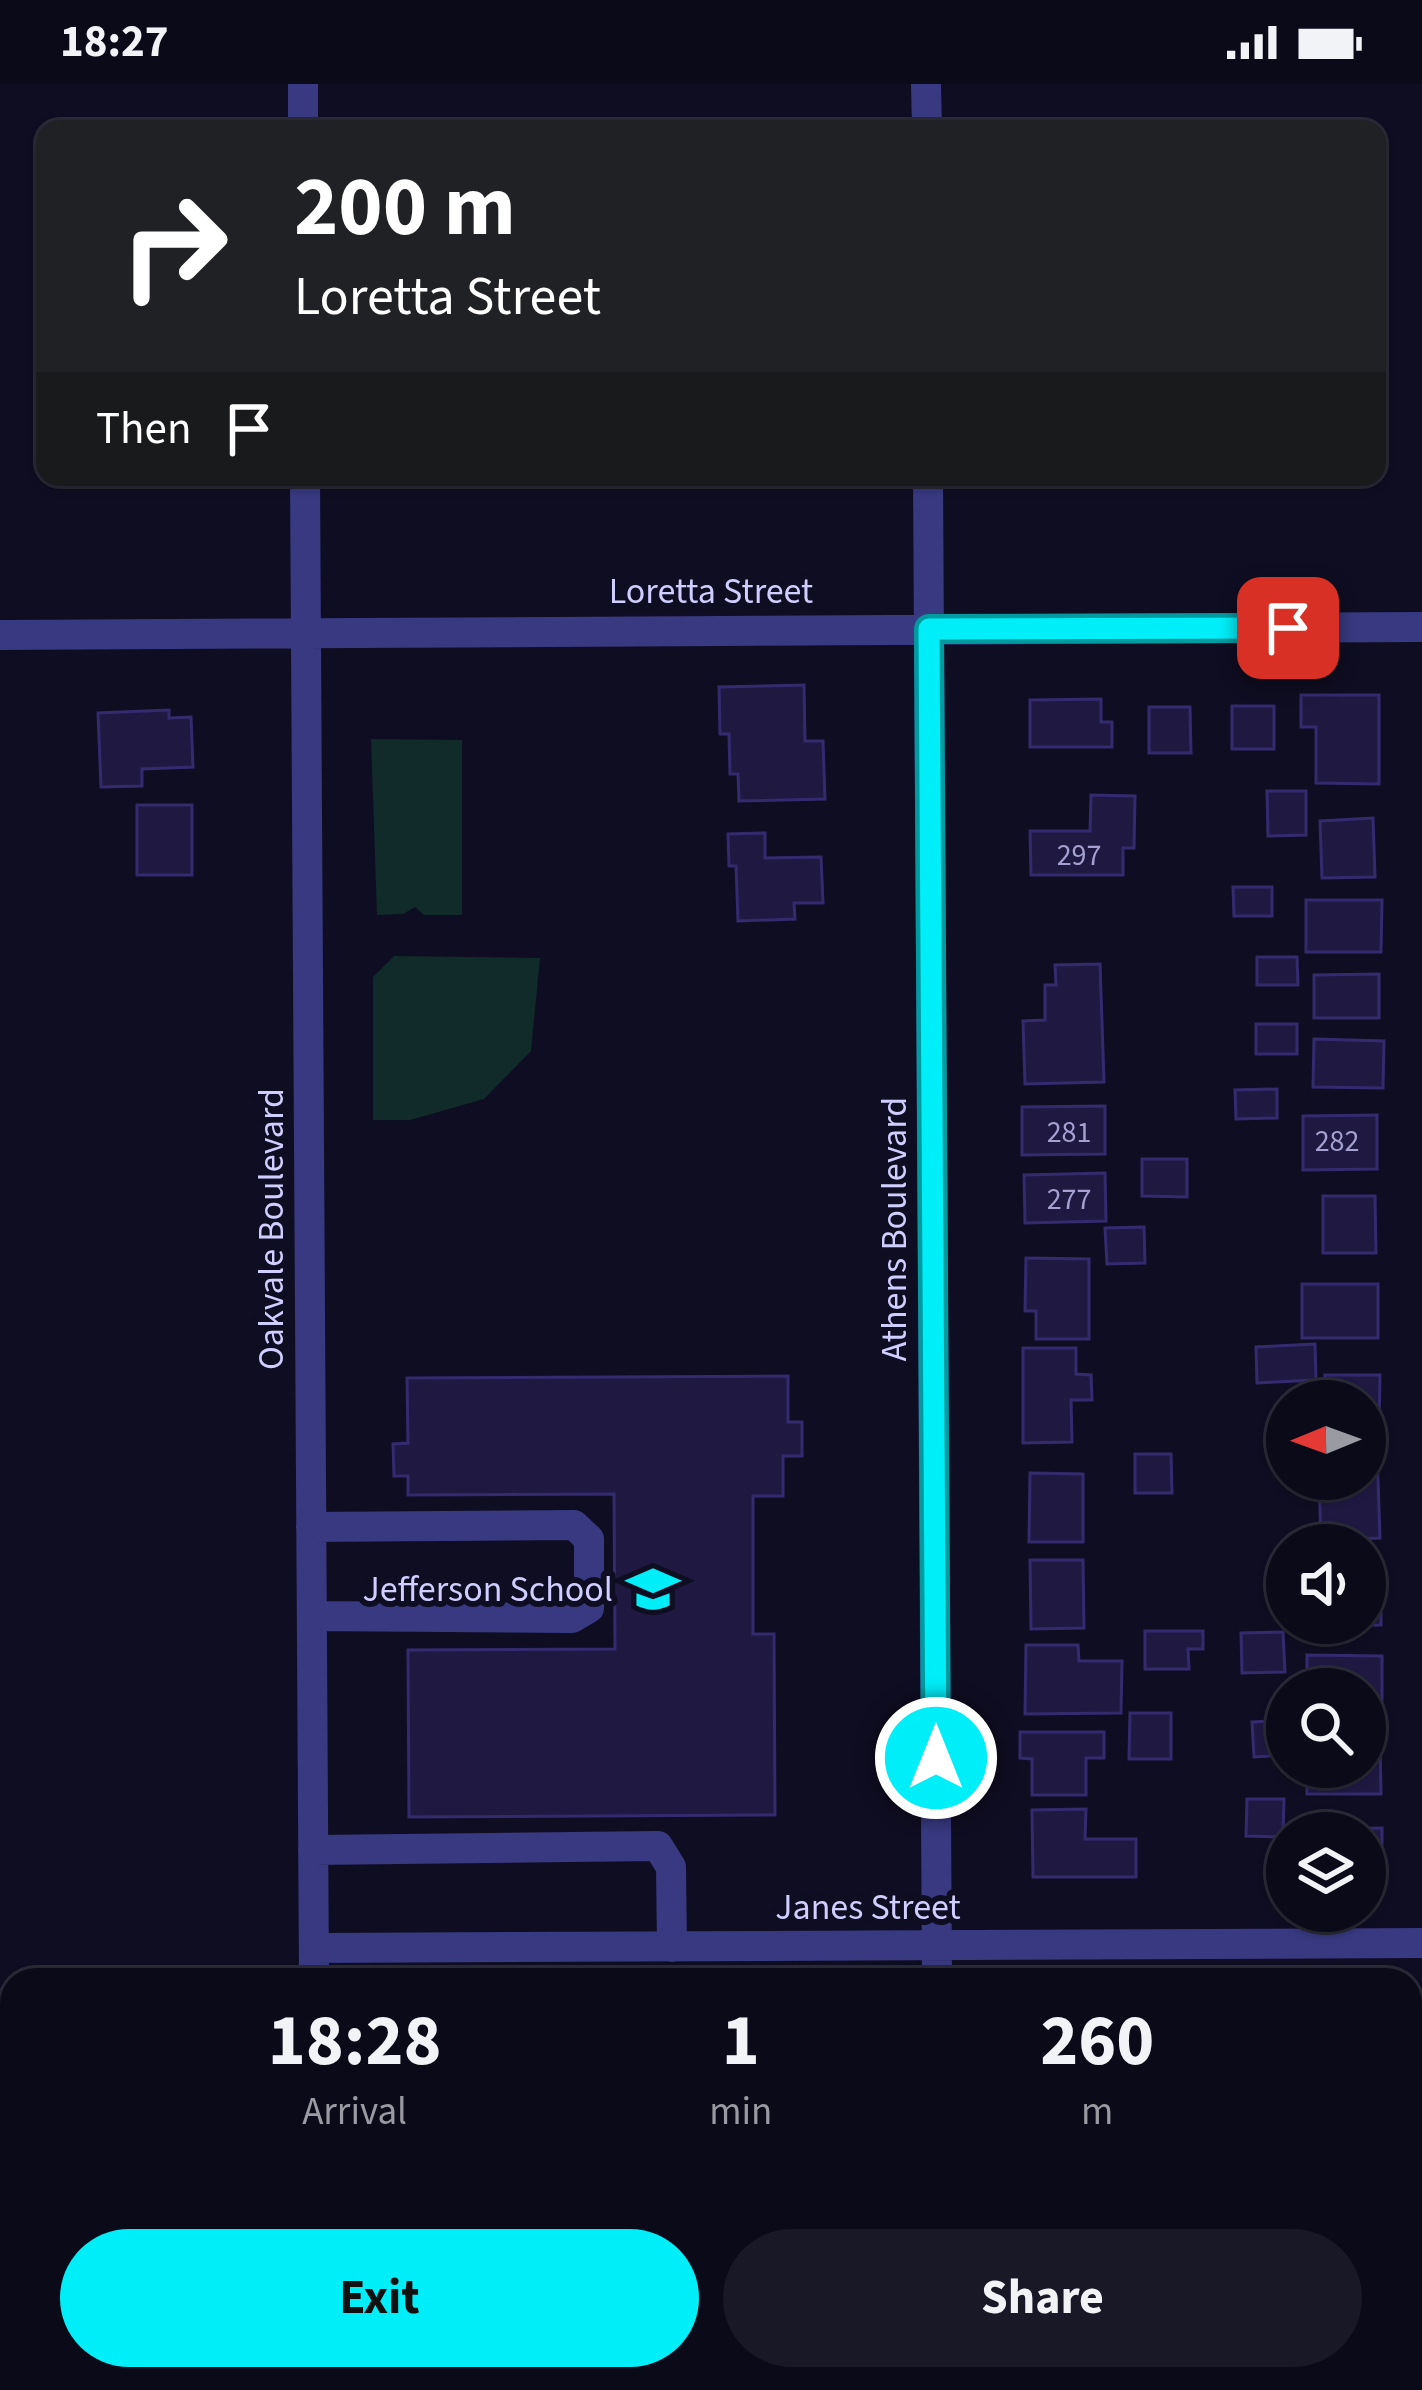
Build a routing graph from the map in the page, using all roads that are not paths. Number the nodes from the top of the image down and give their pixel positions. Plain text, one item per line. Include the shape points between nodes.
1 (303, 84) edge
2 (926, 84) edge
3 (303, 120) edge
4 (927, 120) edge
5 (305, 486) edge
6 (928, 486) edge
7 (1422, 627) edge
8 (929, 629) junction
9 (306, 633) junction
10 (0, 635) edge
11 (311, 1527) junction
12 (312, 1616) junction
13 (314, 1850) junction
14 (1422, 1943) edge
15 (937, 1946) junction
16 (672, 1947) junction
17 (314, 1948) junction
18 (314, 1968) edge
19 (937, 1968) edge

1 - 3 street
2 - 4 street
5 - 9 street, Oakvale Boulevard
6 - 8 street, Athens Boulevard
7 - 8 street, Loretta Street
8 - 9 street, Loretta Street
8 - 15 street, Athens Boulevard
9 - 10 street, Loretta Street
9 - 11 street, Oakvale Boulevard
11 - 12 street, Oakvale Boulevard
11 - 12 street via 574,1525 589,1538 589,1607 572,1618
12 - 13 street, Oakvale Boulevard
13 - 16 street via 658,1846 670,1867
13 - 17 street, Oakvale Boulevard
14 - 15 street, Janes Street
15 - 16 street, Janes Street
15 - 19 street, Athens Boulevard
16 - 17 street, Janes Street
17 - 18 street, Oakvale Boulevard

